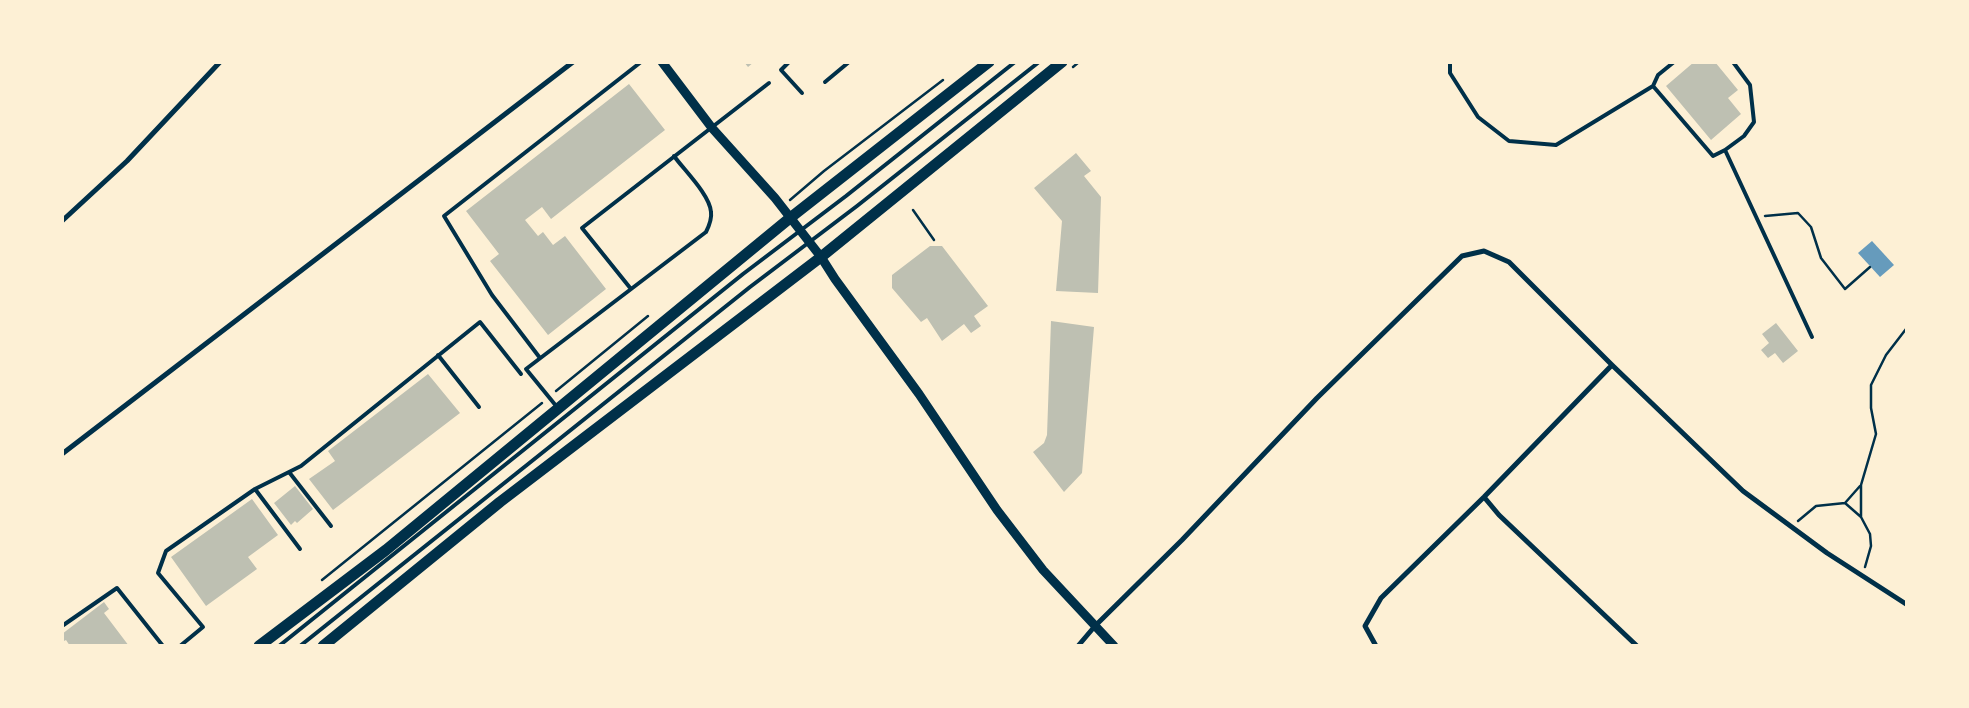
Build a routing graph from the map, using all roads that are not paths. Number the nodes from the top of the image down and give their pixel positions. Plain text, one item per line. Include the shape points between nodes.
1 (220, 62) edge
2 (573, 62) edge
3 (641, 62) edge
4 (662, 62) edge
5 (790, 62) edge
6 (849, 62) edge
7 (989, 62) edge
8 (1015, 62) edge
9 (1039, 62) edge
10 (1062, 62) edge
11 (1450, 62) edge
12 (1674, 62) edge
13 (1733, 62) edge
14 (825, 82) dead end
15 (769, 83) dead end
16 (1653, 86) junction
17 (802, 93) dead end
18 (712, 128) junction
19 (1726, 150) junction
20 (674, 156) junction
21 (790, 218) junction
22 (62, 221) edge
23 (800, 230) junction
24 (810, 242) junction
25 (821, 257) junction
26 (631, 289) junction
27 (1812, 337) dead end
28 (438, 355) junction
29 (540, 358) junction
30 (1612, 365) junction
31 (520, 374) dead end
32 (479, 407) dead end
33 (558, 409) junction
34 (62, 454) edge
35 (289, 472) junction
36 (255, 489) junction
37 (1484, 497) junction
38 (330, 526) dead end
39 (300, 549) dead end
40 (1906, 604) edge
41 (62, 626) edge
42 (1095, 626) junction
43 (163, 646) edge
44 (180, 646) edge
45 (259, 646) edge
46 (279, 646) edge
47 (300, 646) edge
48 (324, 646) edge
49 (1078, 646) edge
50 (1114, 646) edge
51 (1376, 646) edge
52 (1636, 646) edge

1 - 22 street via 128,161
2 - 34 street
3 - 29 lane via 444,216 492,295
4 - 18 street
5 - 17 lane via 781,70
6 - 14 lane
7 - 21 main road
8 - 23 lane
9 - 24 lane
10 - 25 main road
11 - 16 lane via 1450,73 1478,117 1509,141 1556,145
12 - 16 lane via 1658,75
13 - 19 lane via 1750,86 1754,122 1744,136
15 - 18 lane
16 - 19 lane via 1713,156
18 - 20 lane
18 - 21 street
19 - 27 lane
20 - 26 lane via 708,200 710,224 706,232
20 - 26 lane via 582,228
21 - 23 street
21 - 33 main road
23 - 24 street
23 - 46 lane
24 - 25 street
24 - 47 lane
25 - 42 street via 997,510 1043,570
25 - 48 main road via 500,502
26 - 29 lane
28 - 31 lane via 480,322
28 - 32 lane
28 - 35 lane via 301,466
29 - 33 lane via 526,369
30 - 37 street
30 - 40 street via 1743,491 1827,553
30 - 42 street via 1509,262 1484,252 1462,256 1317,398
33 - 45 main road via 386,550
35 - 36 lane
35 - 38 lane
36 - 39 lane
36 - 44 lane via 166,551 158,573 203,627
37 - 51 street via 1381,598 1365,626
37 - 52 street
41 - 43 lane via 117,588
42 - 49 street
42 - 50 street

